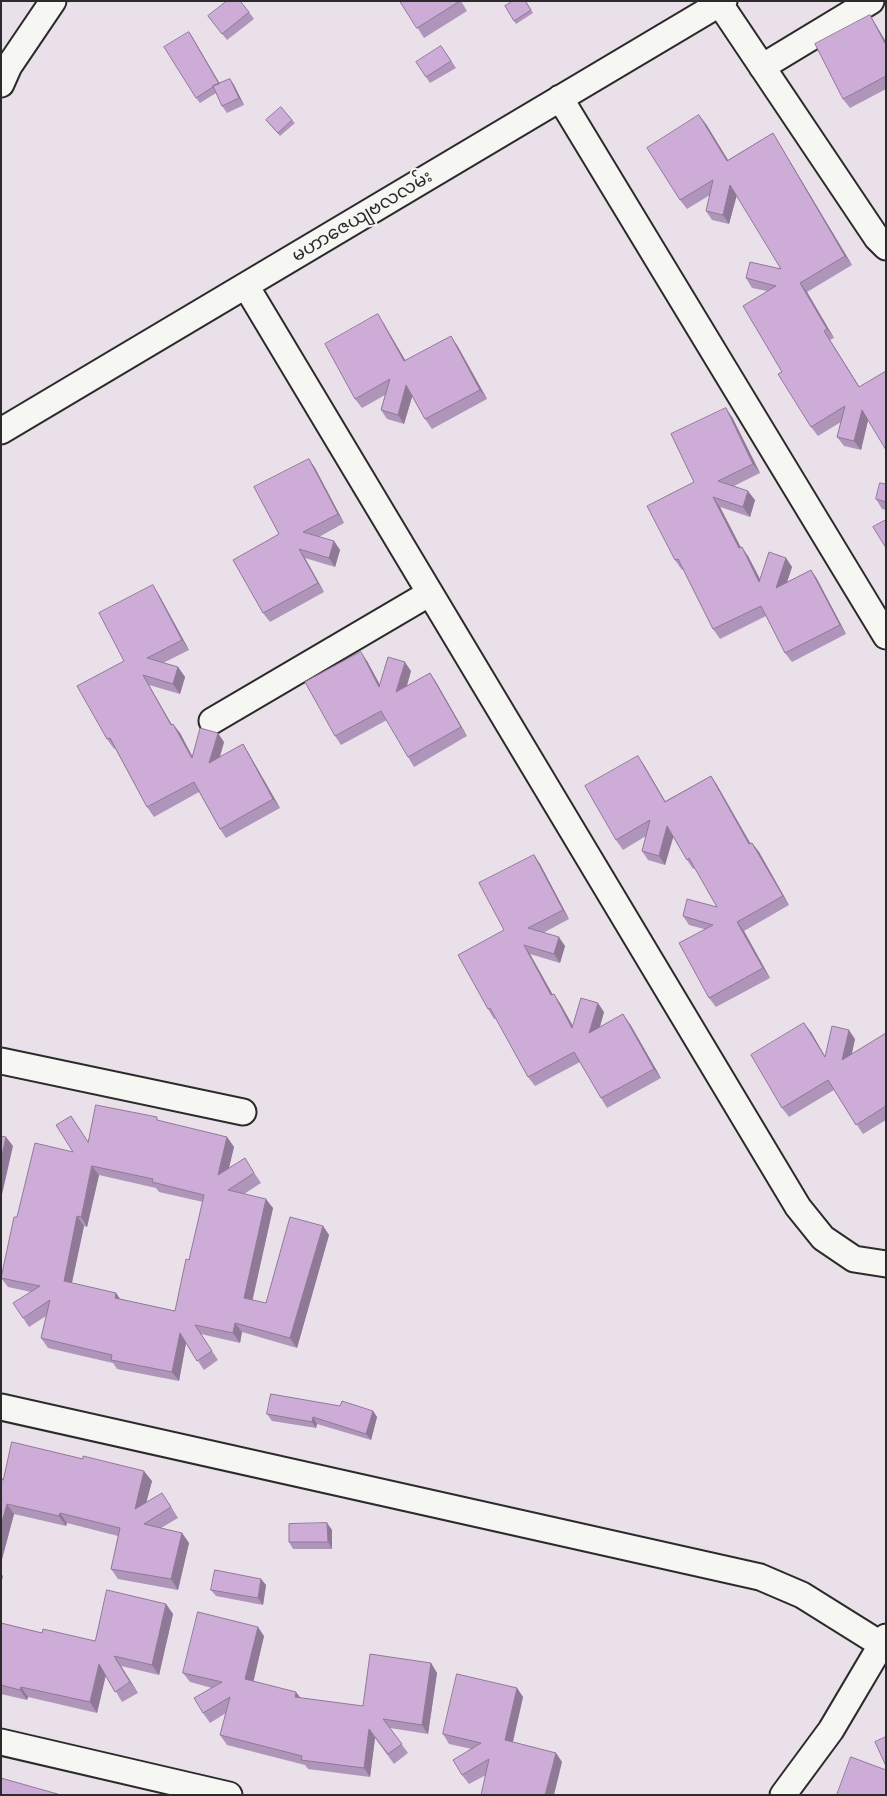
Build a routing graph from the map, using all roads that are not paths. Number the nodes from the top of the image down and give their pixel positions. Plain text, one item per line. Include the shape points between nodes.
1 (53, 1) edge
2 (870, 1) edge
3 (720, 2) edge
4 (762, 67) junction
5 (1, 84) edge
6 (560, 98) junction
7 (886, 248) edge
8 (246, 286) junction
9 (1, 431) edge
10 (430, 594) junction
11 (886, 636) edge
12 (212, 721) dead end
13 (1, 1061) edge
14 (243, 1112) dead end
15 (886, 1264) edge
16 (1, 1408) edge
17 (884, 1641) edge
18 (1, 1742) edge
19 (230, 1795) edge
20 (782, 1795) edge

1 - 5 street via 9,66
2 - 4 street
3 - 4 street
3 - 6 street, မဟာဇေယျဗလလမ်း
4 - 7 street
6 - 8 street, မဟာဇေယျဗလလမ်း
6 - 11 street
8 - 9 street, မဟာဇေယျဗလလမ်း
8 - 10 street
10 - 12 street
10 - 15 street via 798,1207 823,1238 854,1259
13 - 14 street
16 - 17 street via 760,1577 802,1595
17 - 20 street via 831,1730
18 - 19 street

